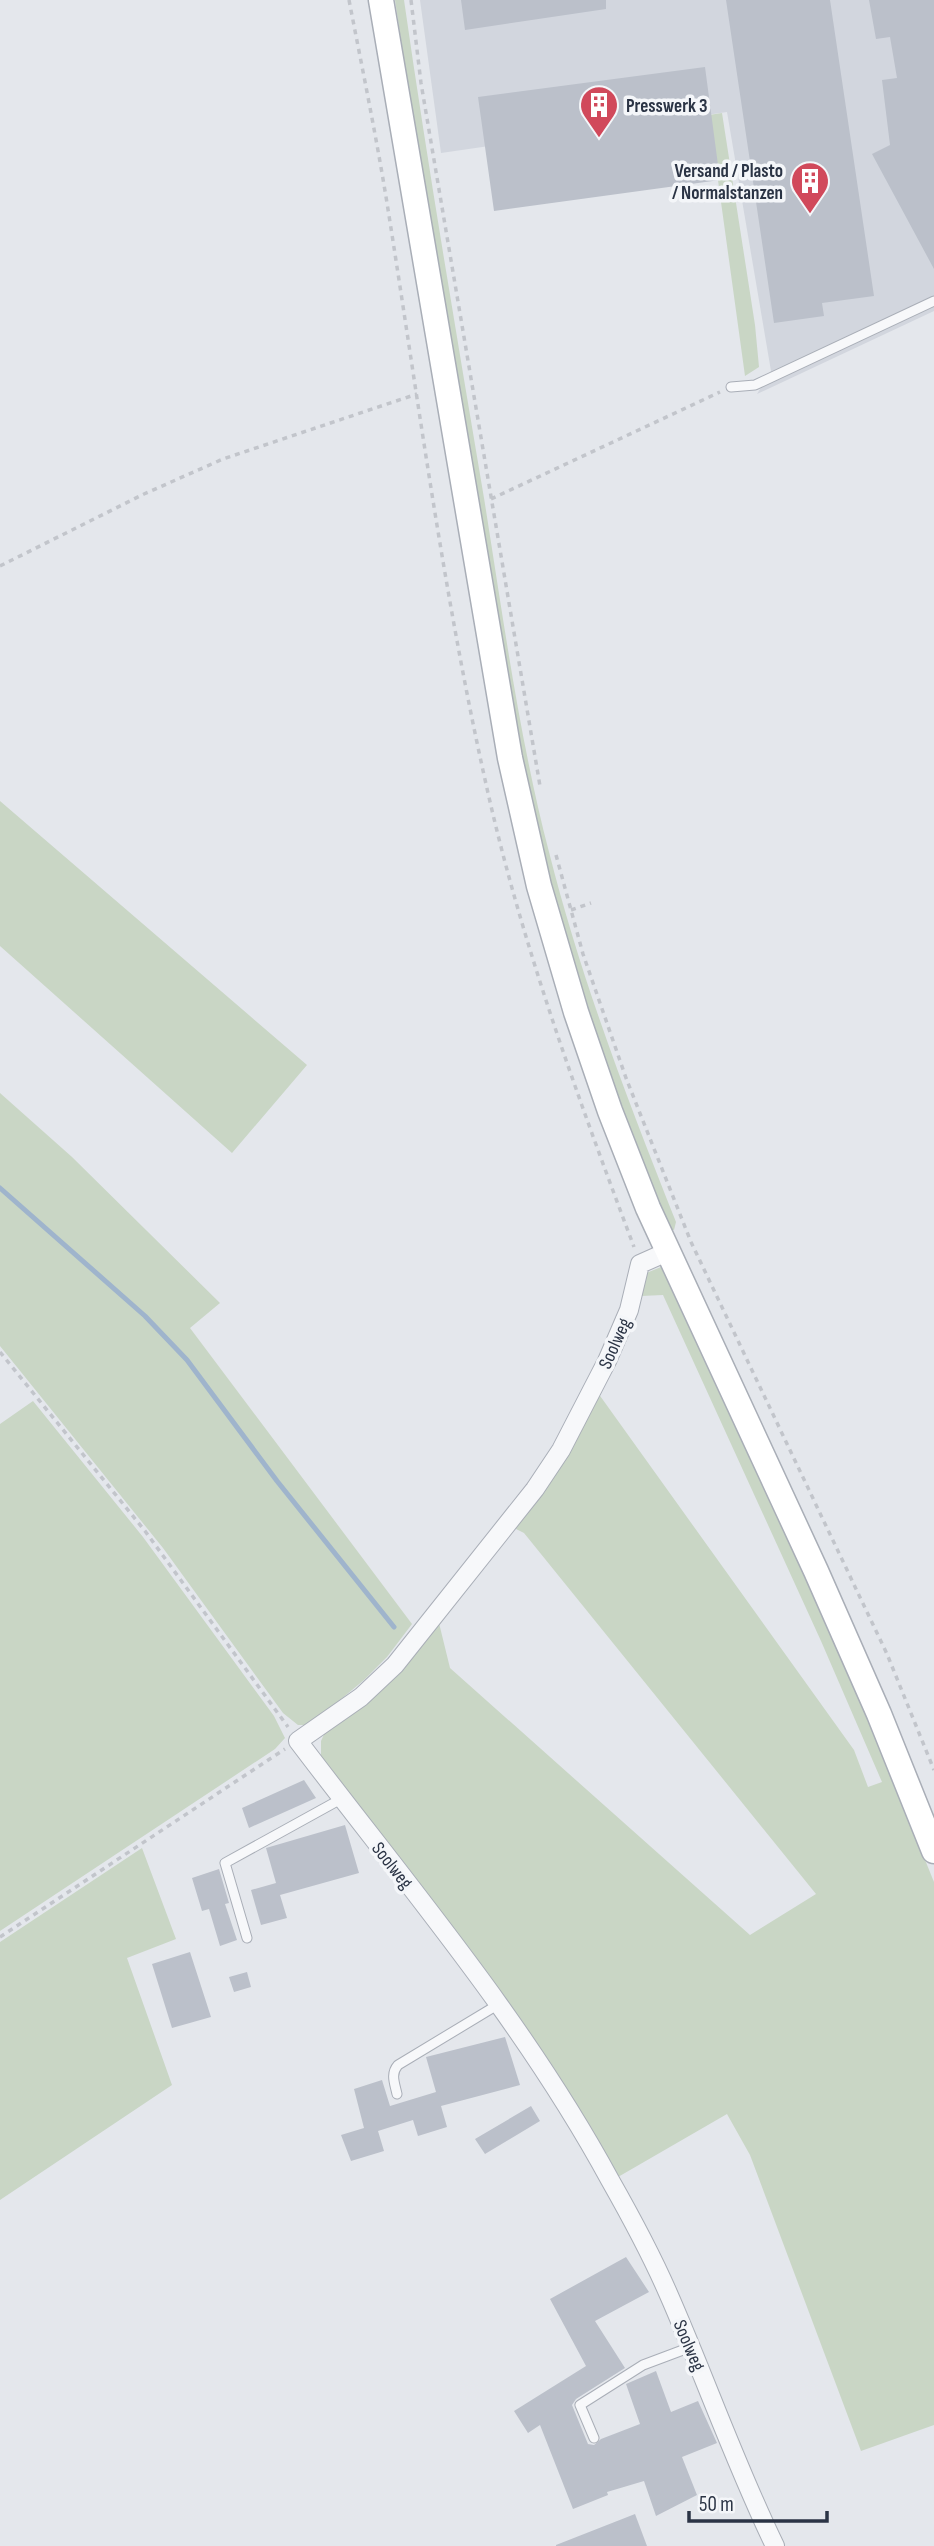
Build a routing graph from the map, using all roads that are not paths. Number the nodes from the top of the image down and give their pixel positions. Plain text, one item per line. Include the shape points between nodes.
1 (381, 0) edge
2 (934, 300) edge
3 (731, 387) road end
4 (667, 1252) junction
5 (341, 1799) junction
6 (934, 1851) edge
7 (247, 1938) dead end
8 (499, 2004) junction
9 (397, 2094) dead end
10 (691, 2347) junction
11 (594, 2438) dead end
12 (775, 2546) edge

1 - 4 main road via 508,744 539,886 610,1111
2 - 3 lane via 755,385
4 - 5 street, Soolweg via 640,1264 629,1310 607,1361 561,1450 535,1489 395,1665 361,1697 298,1741
4 - 6 main road via 816,1571
5 - 7 lane via 225,1863
5 - 8 street, Soolweg
8 - 9 lane via 398,2066 393,2076
8 - 10 street, Soolweg via 551,2078 610,2178
10 - 11 lane via 643,2365 580,2405
10 - 12 street, Soolweg

